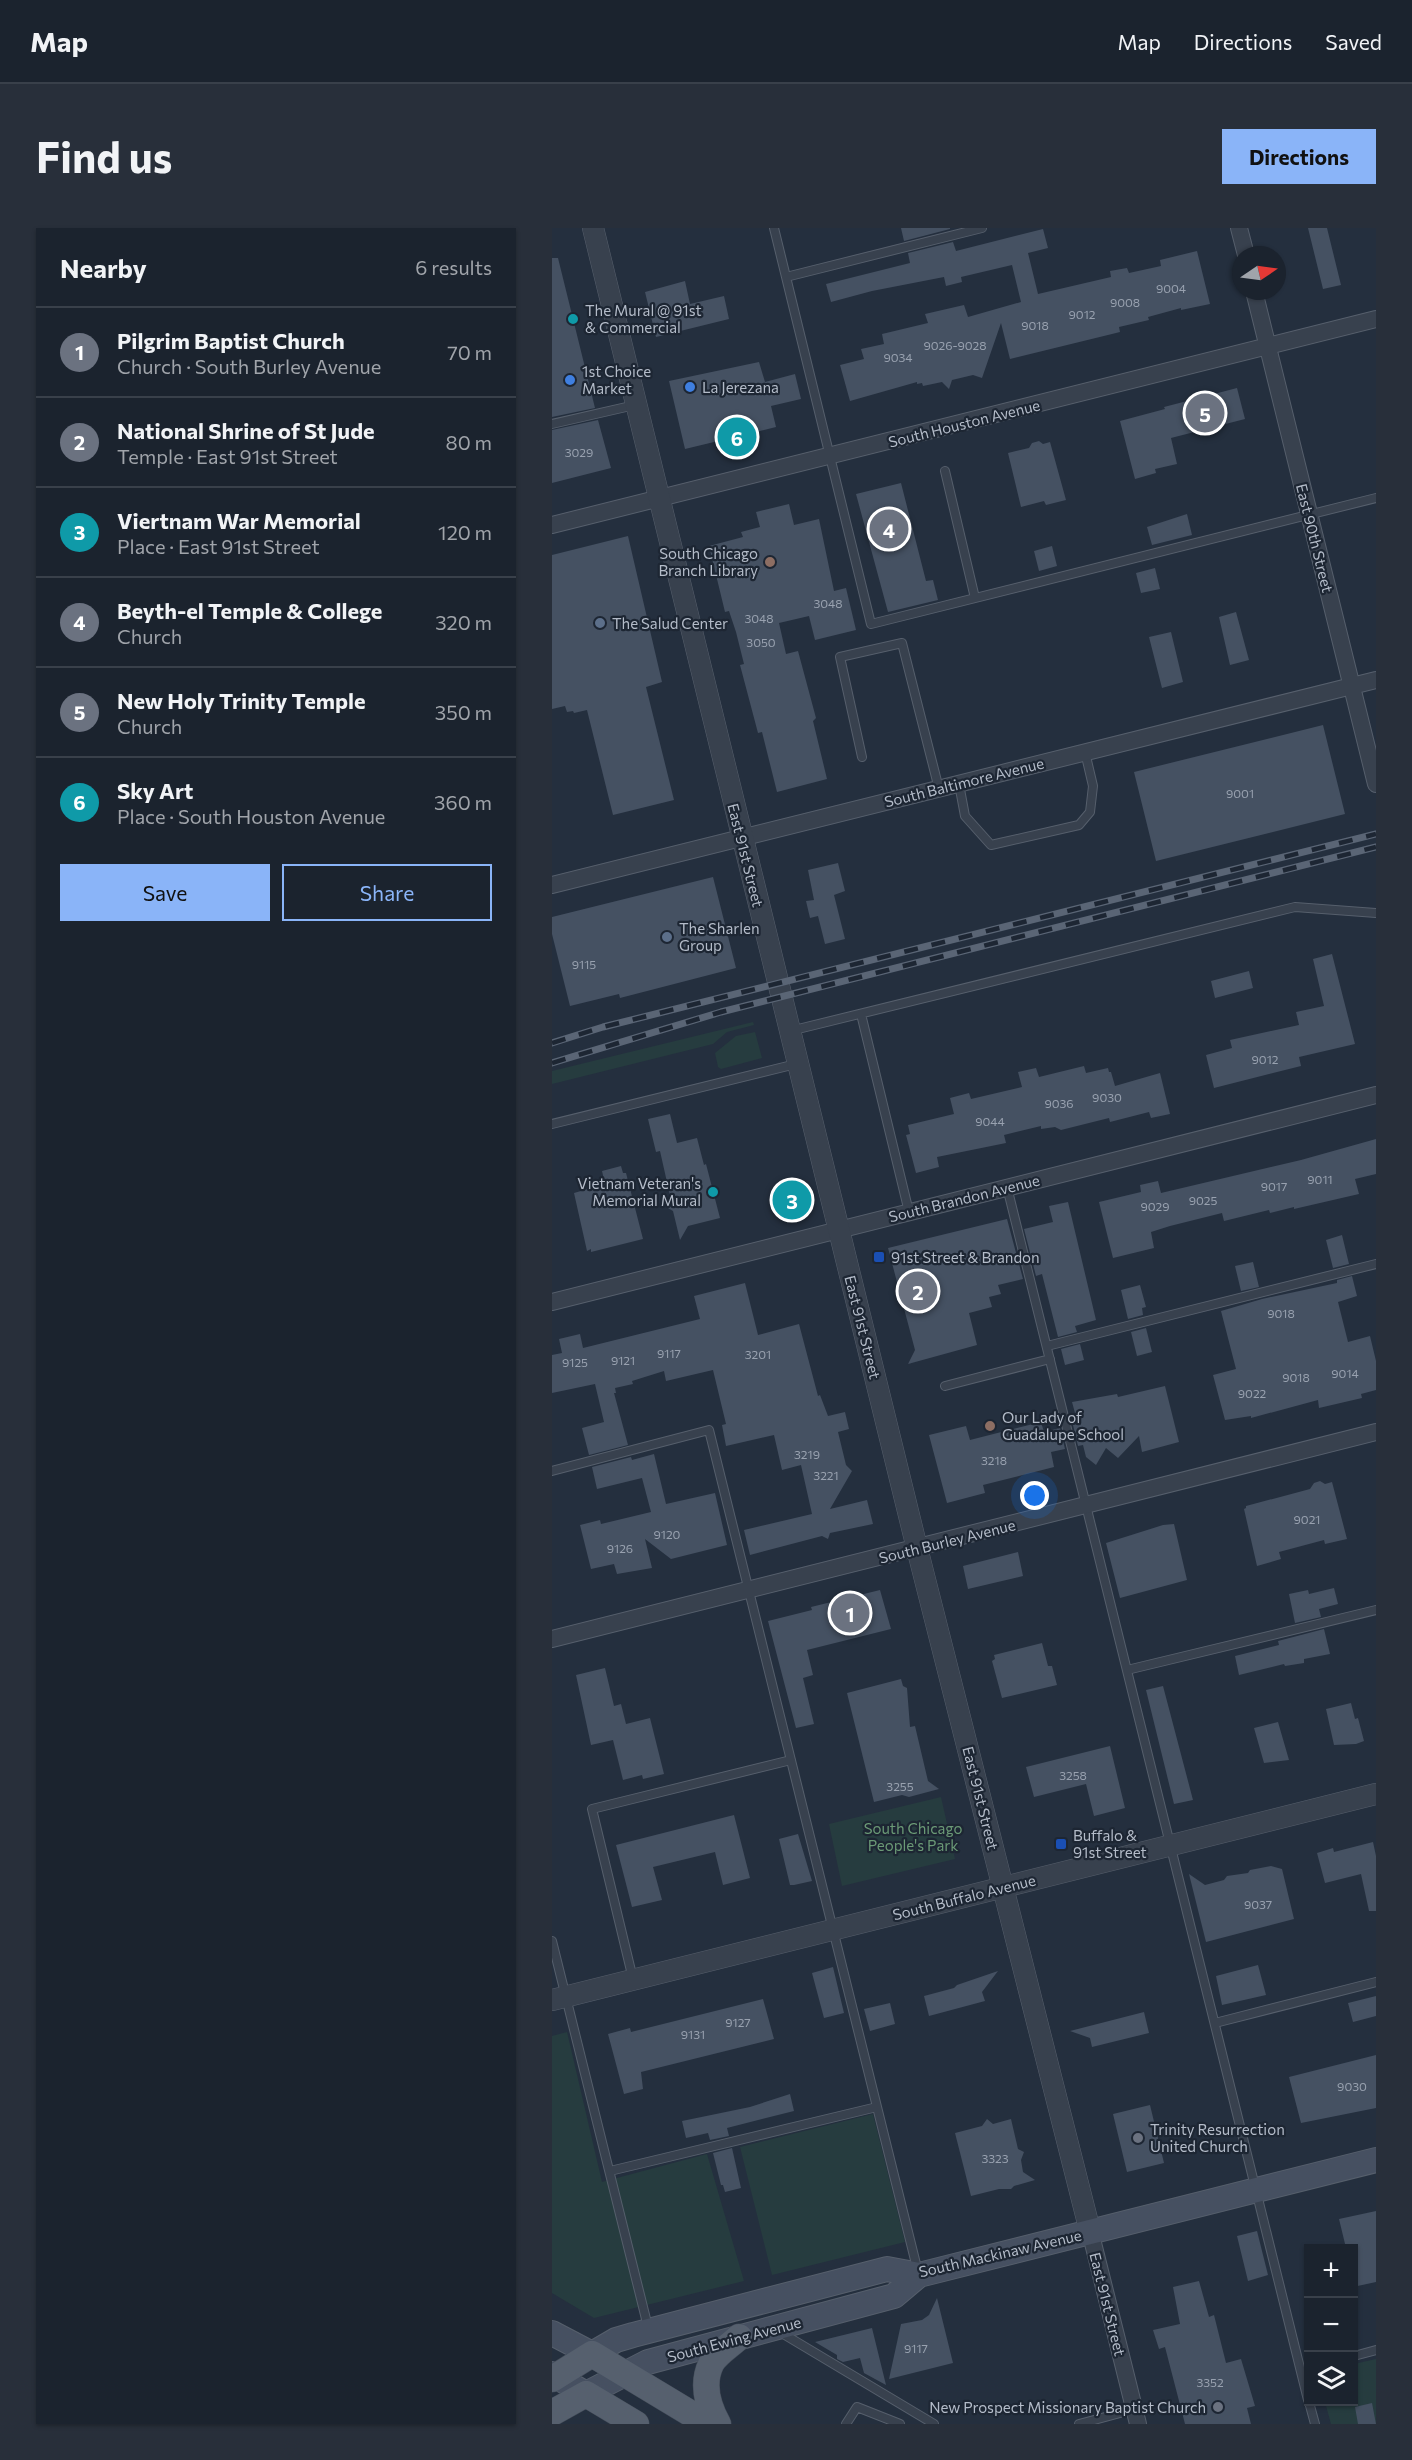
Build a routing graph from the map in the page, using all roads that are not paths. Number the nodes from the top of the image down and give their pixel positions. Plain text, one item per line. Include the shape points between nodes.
1 (593, 228) edge
2 (774, 228) edge
3 (982, 228) edge
4 (1239, 228) edge
5 (1244, 246) edge
6 (786, 277) junction
7 (1256, 300) edge
8 (1376, 320) edge
9 (1268, 346) junction
10 (635, 405) junction
11 (552, 424) edge
12 (829, 456) junction
13 (945, 471) dead end
14 (1376, 498) edge
15 (658, 499) junction
16 (1310, 515) junction
17 (552, 525) edge
18 (975, 598) junction
19 (1376, 680) edge
20 (1352, 686) junction
21 (1085, 752) junction
22 (862, 757) dead end
23 (959, 784) junction
24 (1376, 784) edge
25 (939, 789) junction
26 (742, 838) junction
27 (552, 885) edge
28 (1376, 913) edge
29 (861, 1014) junction
30 (790, 1031) junction
31 (798, 1064) junction
32 (1376, 1095) edge
33 (552, 1124) edge
34 (1008, 1187) junction
35 (909, 1212) junction
36 (839, 1230) junction
37 (1376, 1264) edge
38 (552, 1302) edge
39 (1047, 1346) junction
40 (1050, 1359) junction
41 (945, 1386) dead end
42 (1376, 1432) edge
43 (552, 1471) edge
44 (1086, 1505) junction
45 (917, 1548) junction
46 (748, 1590) junction
47 (1376, 1610) edge
48 (552, 1639) edge
49 (1127, 1670) junction
50 (791, 1760) junction
51 (1376, 1794) edge
52 (1171, 1846) junction
53 (1004, 1887) junction
54 (833, 1929) junction
55 (552, 1941) edge
56 (633, 1980) junction
57 (1376, 1982) edge
58 (559, 1998) edge
59 (1215, 2023) junction
60 (877, 2107) junction
61 (1376, 2160) edge
62 (610, 2171) junction
63 (1256, 2189) junction
64 (1090, 2231) junction
65 (919, 2275) junction
66 (774, 2328) junction
67 (649, 2331) junction
68 (552, 2333) edge
69 (739, 2337) junction
70 (1376, 2350) edge
71 (592, 2354) junction
72 (1358, 2355) edge
73 (1304, 2364) edge
74 (623, 2373) junction
75 (553, 2376) edge
76 (586, 2394) junction
77 (1310, 2406) edge
78 (552, 2414) edge
79 (1137, 2416) edge
80 (636, 2424) edge
81 (708, 2424) edge
82 (718, 2424) edge
83 (846, 2424) edge
84 (900, 2424) edge
85 (934, 2424) edge
86 (1079, 2424) edge
87 (1315, 2424) edge

1 - 10 street, East 91st Street
2 - 6 lane
3 - 6 lane
4 - 5 street
6 - 12 lane
7 - 9 street, East 90th Street
8 - 9 street, South Houston Avenue
9 - 12 street, South Houston Avenue
9 - 16 street, East 90th Street
10 - 11 lane
10 - 15 street, East 91st Street
12 - 15 street, South Houston Avenue
12 - 18 lane via 871,624
13 - 18 lane
14 - 16 lane
15 - 17 street, South Houston Avenue
15 - 26 street, East 91st Street
16 - 18 lane
16 - 20 street, East 90th Street
19 - 20 street, South Baltimore Avenue
20 - 21 street, South Baltimore Avenue
20 - 24 street, East 90th Street
21 - 23 street, South Baltimore Avenue
21 - 23 lane via 1093,786 1090,812 1079,825 991,845 965,816
22 - 25 lane via 840,657 902,643
23 - 25 street, South Baltimore Avenue
25 - 26 street, South Baltimore Avenue
26 - 27 street, South Baltimore Avenue
26 - 30 street, East 91st Street
28 - 29 lane via 1295,907
29 - 30 lane
29 - 35 lane
30 - 31 street, East 91st Street
31 - 33 lane
31 - 36 street, East 91st Street
32 - 34 street, South Brandon Avenue
34 - 35 street, South Brandon Avenue
34 - 39 lane
35 - 36 street, South Brandon Avenue
36 - 38 street, South Brandon Avenue
36 - 45 street, East 91st Street
37 - 39 lane
39 - 40 lane
40 - 41 lane
40 - 44 lane
42 - 44 street, South Burley Avenue
43 - 46 lane via 709,1430
44 - 45 street, South Burley Avenue
44 - 49 lane
45 - 46 street, South Burley Avenue
45 - 53 street, East 91st Street
46 - 48 street, South Burley Avenue
46 - 50 lane
47 - 49 lane
49 - 52 lane
50 - 54 lane
50 - 56 lane via 592,1809
51 - 52 street, South Buffalo Avenue
52 - 53 street, South Buffalo Avenue
52 - 59 lane
53 - 54 street, South Buffalo Avenue
53 - 64 street, East 91st Street
54 - 56 street, South Buffalo Avenue
54 - 60 lane
55 - 58 lane
56 - 58 street, South Buffalo Avenue
57 - 59 lane
58 - 62 lane
59 - 63 lane
60 - 62 lane
60 - 65 lane
61 - 63 main road, South Mackinaw Avenue
62 - 67 lane
63 - 64 main road, South Mackinaw Avenue
63 - 73 lane
64 - 65 main road, South Mackinaw Avenue
64 - 79 street, East 91st Street
65 - 66 main road, South Ewing Avenue via 894,2296
65 - 67 main road, South Mackinaw Avenue via 887,2269
66 - 69 main road, South Ewing Avenue
66 - 85 lane
67 - 71 main road, South Mackinaw Avenue via 616,2340
68 - 71 main road
69 - 74 main road, South Ewing Avenue via 648,2362
69 - 82 main road via 712,2363 706,2385 709,2408
70 - 72 lane
71 - 74 main road
71 - 75 main road
74 - 76 main road, South Ewing Avenue
74 - 81 main road
75 - 76 main road
76 - 78 main road, South Ewing Avenue
76 - 80 main road
77 - 87 lane
79 - 86 lane
83 - 84 lane via 856,2407

